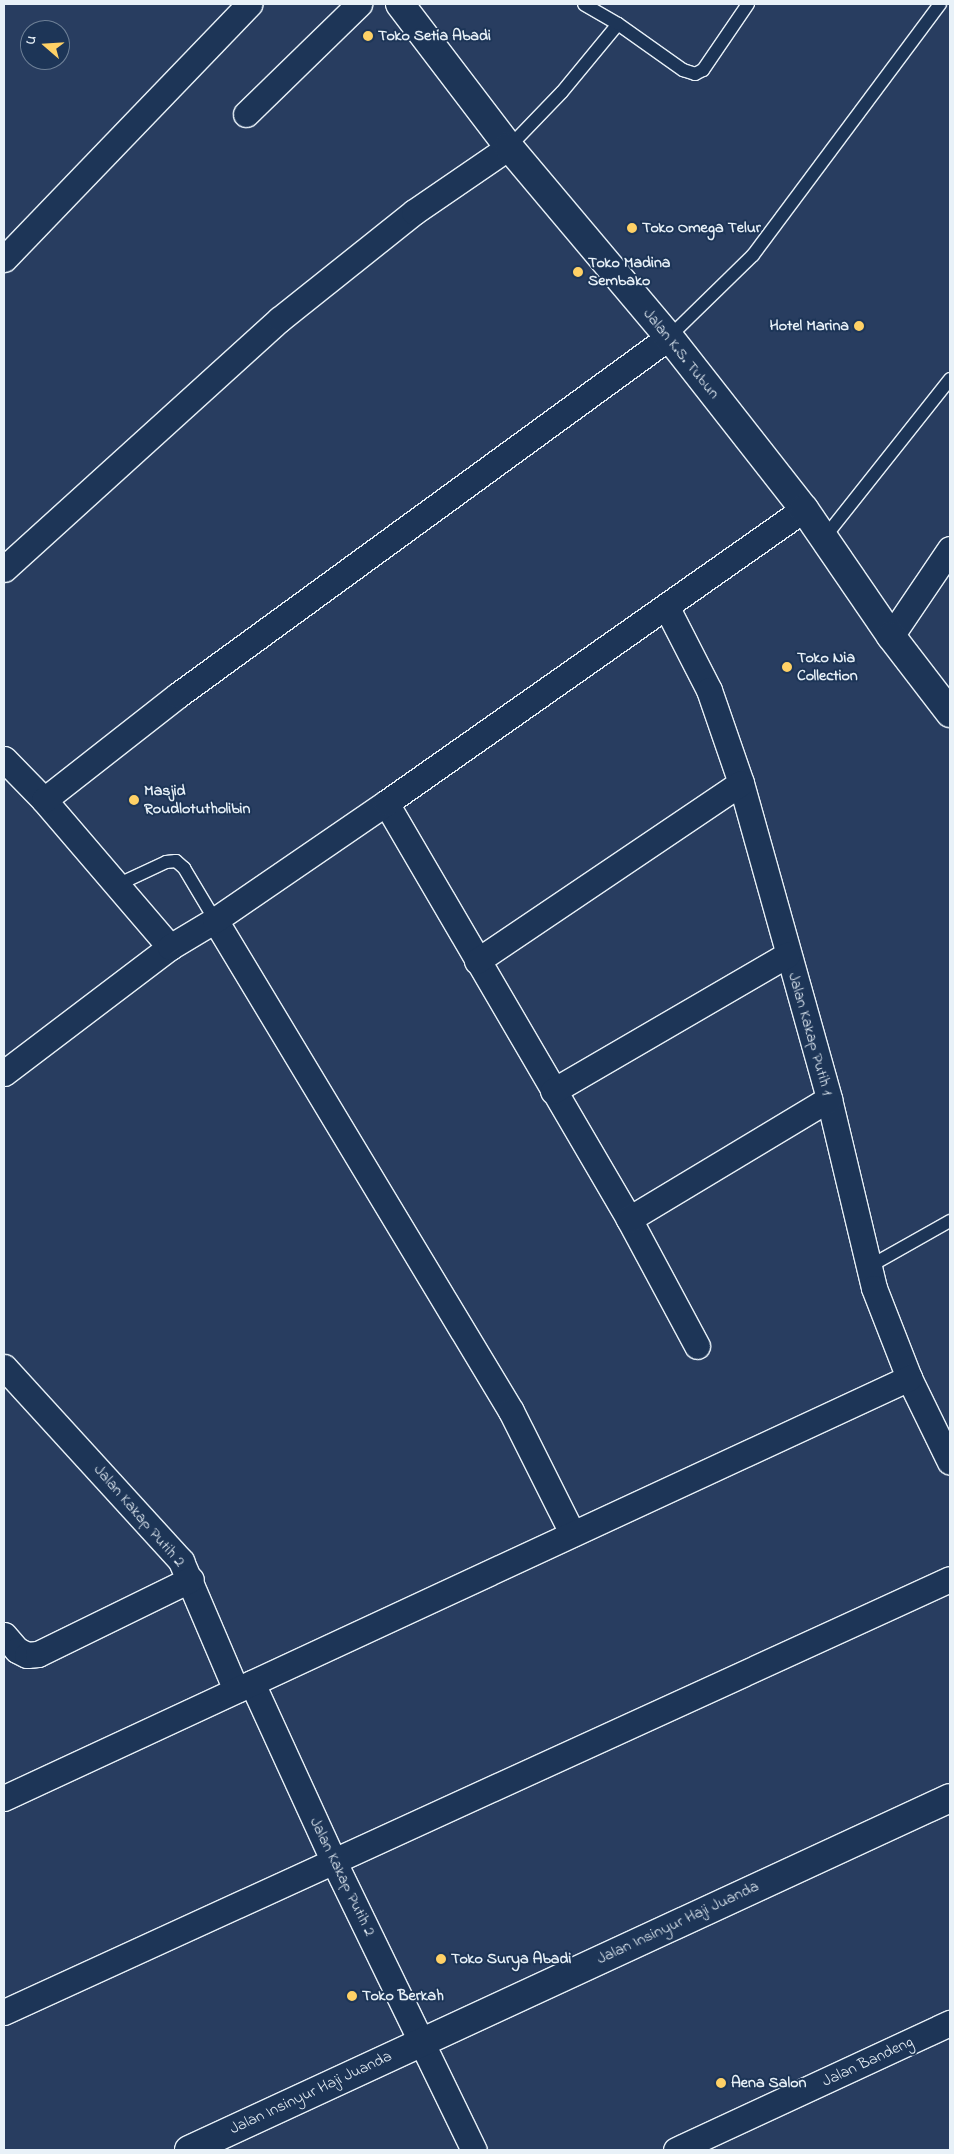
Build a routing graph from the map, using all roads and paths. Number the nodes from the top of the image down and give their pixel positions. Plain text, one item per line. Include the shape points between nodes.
1 (249, 4) edge
2 (359, 4) edge
3 (400, 4) edge
4 (584, 4) edge
5 (748, 4) edge
6 (940, 4) edge
7 (618, 24) junction
8 (246, 114) dead end
9 (509, 147) junction
10 (4, 259) edge
11 (669, 337) junction
12 (950, 378) edge
13 (804, 509) junction
14 (824, 538) junction
15 (950, 549) edge
16 (4, 569) edge
17 (667, 608) junction
18 (891, 636) junction
19 (950, 713) edge
20 (4, 759) edge
21 (741, 783) junction
22 (44, 800) junction
23 (386, 803) junction
24 (117, 885) junction
25 (215, 920) junction
26 (170, 947) junction
27 (787, 955) junction
28 (477, 961) junction
29 (4, 1073) edge
30 (553, 1091) junction
31 (829, 1099) junction
32 (628, 1219) junction
33 (950, 1221) edge
34 (870, 1266) junction
35 (697, 1346) dead end
36 (4, 1367) edge
37 (909, 1378) junction
38 (950, 1462) edge
39 (572, 1533) junction
40 (191, 1579) junction
41 (950, 1579) edge
42 (4, 1635) edge
43 (244, 1686) junction
44 (4, 1798) edge
45 (950, 1798) edge
46 (334, 1862) junction
47 (4, 2012) edge
48 (950, 2024) edge
49 (422, 2042) junction
50 (189, 2150) edge
51 (474, 2150) edge
52 (676, 2150) edge

1 - 10 street
2 - 8 street
3 - 9 street, Jalan K.S. Tubun
4 - 7 lane
5 - 7 lane via 703,70 695,74 683,70
6 - 11 lane via 753,255
7 - 9 lane via 562,92
9 - 11 street, Jalan K.S. Tubun
9 - 16 street via 414,212 280,319
11 - 13 street, Jalan K.S. Tubun
11 - 22 street via 178,695
12 - 14 lane
13 - 14 street, Jalan K.S. Tubun
13 - 17 street
14 - 18 street, Jalan K.S. Tubun
15 - 18 street
17 - 21 street, Jalan Kakap Putih 1 via 708,690
17 - 23 street
18 - 19 street, Jalan K.S. Tubun
20 - 22 street
21 - 27 street, Jalan Kakap Putih 1
21 - 28 street
22 - 24 street
23 - 25 street
23 - 28 street
24 - 25 lane via 166,862 176,861 184,868
24 - 26 street
25 - 26 street
25 - 39 street via 511,1411
26 - 29 street
27 - 30 street
27 - 31 street, Jalan Kakap Putih 1
28 - 30 street
30 - 32 street
31 - 32 street
31 - 34 street, Jalan Kakap Putih 1
32 - 35 street
33 - 34 lane
34 - 37 street, Jalan Kakap Putih 1 via 874,1288
36 - 40 street, Jalan Kakap Putih 2 via 170,1547
37 - 38 street, Jalan Kakap Putih 1
37 - 39 street
39 - 43 street
40 - 42 street via 38,1654 27,1655 17,1650
40 - 43 street, Jalan Kakap Putih 2
41 - 46 street
43 - 44 street
43 - 46 street, Jalan Kakap Putih 2
45 - 49 street, Jalan Insinyur Haji Juanda
46 - 47 street
46 - 49 street, Jalan Kakap Putih 2
48 - 52 street, Jalan Bandeng
49 - 50 street, Jalan Insinyur Haji Juanda
49 - 51 street, Jalan Kakap Putih 2

